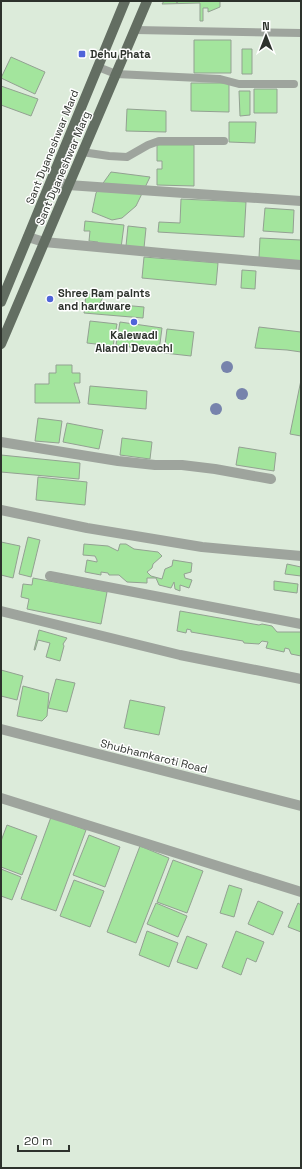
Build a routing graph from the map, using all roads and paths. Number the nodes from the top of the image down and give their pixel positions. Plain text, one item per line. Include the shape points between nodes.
1 (125, 1) edge
2 (147, 1) edge
3 (135, 30) junction
4 (301, 34) edge
5 (98, 67) junction
6 (116, 74) junction
7 (294, 84) dead end
8 (77, 118) junction
9 (94, 125) junction
10 (224, 142) dead end
11 (82, 152) junction
12 (52, 180) junction
13 (68, 185) junction
14 (301, 201) edge
15 (28, 237) junction
16 (44, 242) junction
17 (301, 265) edge
18 (2, 297) edge
19 (1, 344) edge
20 (1, 442) edge
21 (271, 479) dead end
22 (1, 510) edge
23 (301, 556) edge
24 (50, 576) dead end
25 (1, 611) edge
26 (301, 624) edge
27 (301, 680) edge
28 (1, 730) edge
29 (1, 798) edge
30 (301, 806) edge
31 (301, 892) edge

1 - 5 main road, Sant Dyaneshwar Mard
2 - 3 main road, Sant Dyaneshwar Marg
3 - 4 lane
3 - 6 main road, Sant Dyaneshwar Marg
5 - 6 lane
5 - 8 main road, Sant Dyaneshwar Mard
6 - 7 lane via 220,79 239,84
6 - 9 main road, Sant Dyaneshwar Marg
8 - 9 main road
8 - 12 main road, Sant Dyaneshwar Mard
9 - 11 main road, Sant Dyaneshwar Marg
10 - 11 lane via 159,141 127,157
11 - 13 main road, Sant Dyaneshwar Marg
12 - 13 street
12 - 15 main road, Sant Dyaneshwar Mard
13 - 14 street
13 - 16 main road, Sant Dyaneshwar Marg
15 - 16 street
15 - 18 main road, Sant Dyaneshwar Mard
16 - 17 street
16 - 19 main road, Sant Dyaneshwar Marg
20 - 21 street via 118,461 182,465
22 - 23 street via 87,528 202,547
24 - 26 street
25 - 27 street via 180,656
28 - 30 street, Shubhamkaroti Road
29 - 31 street

